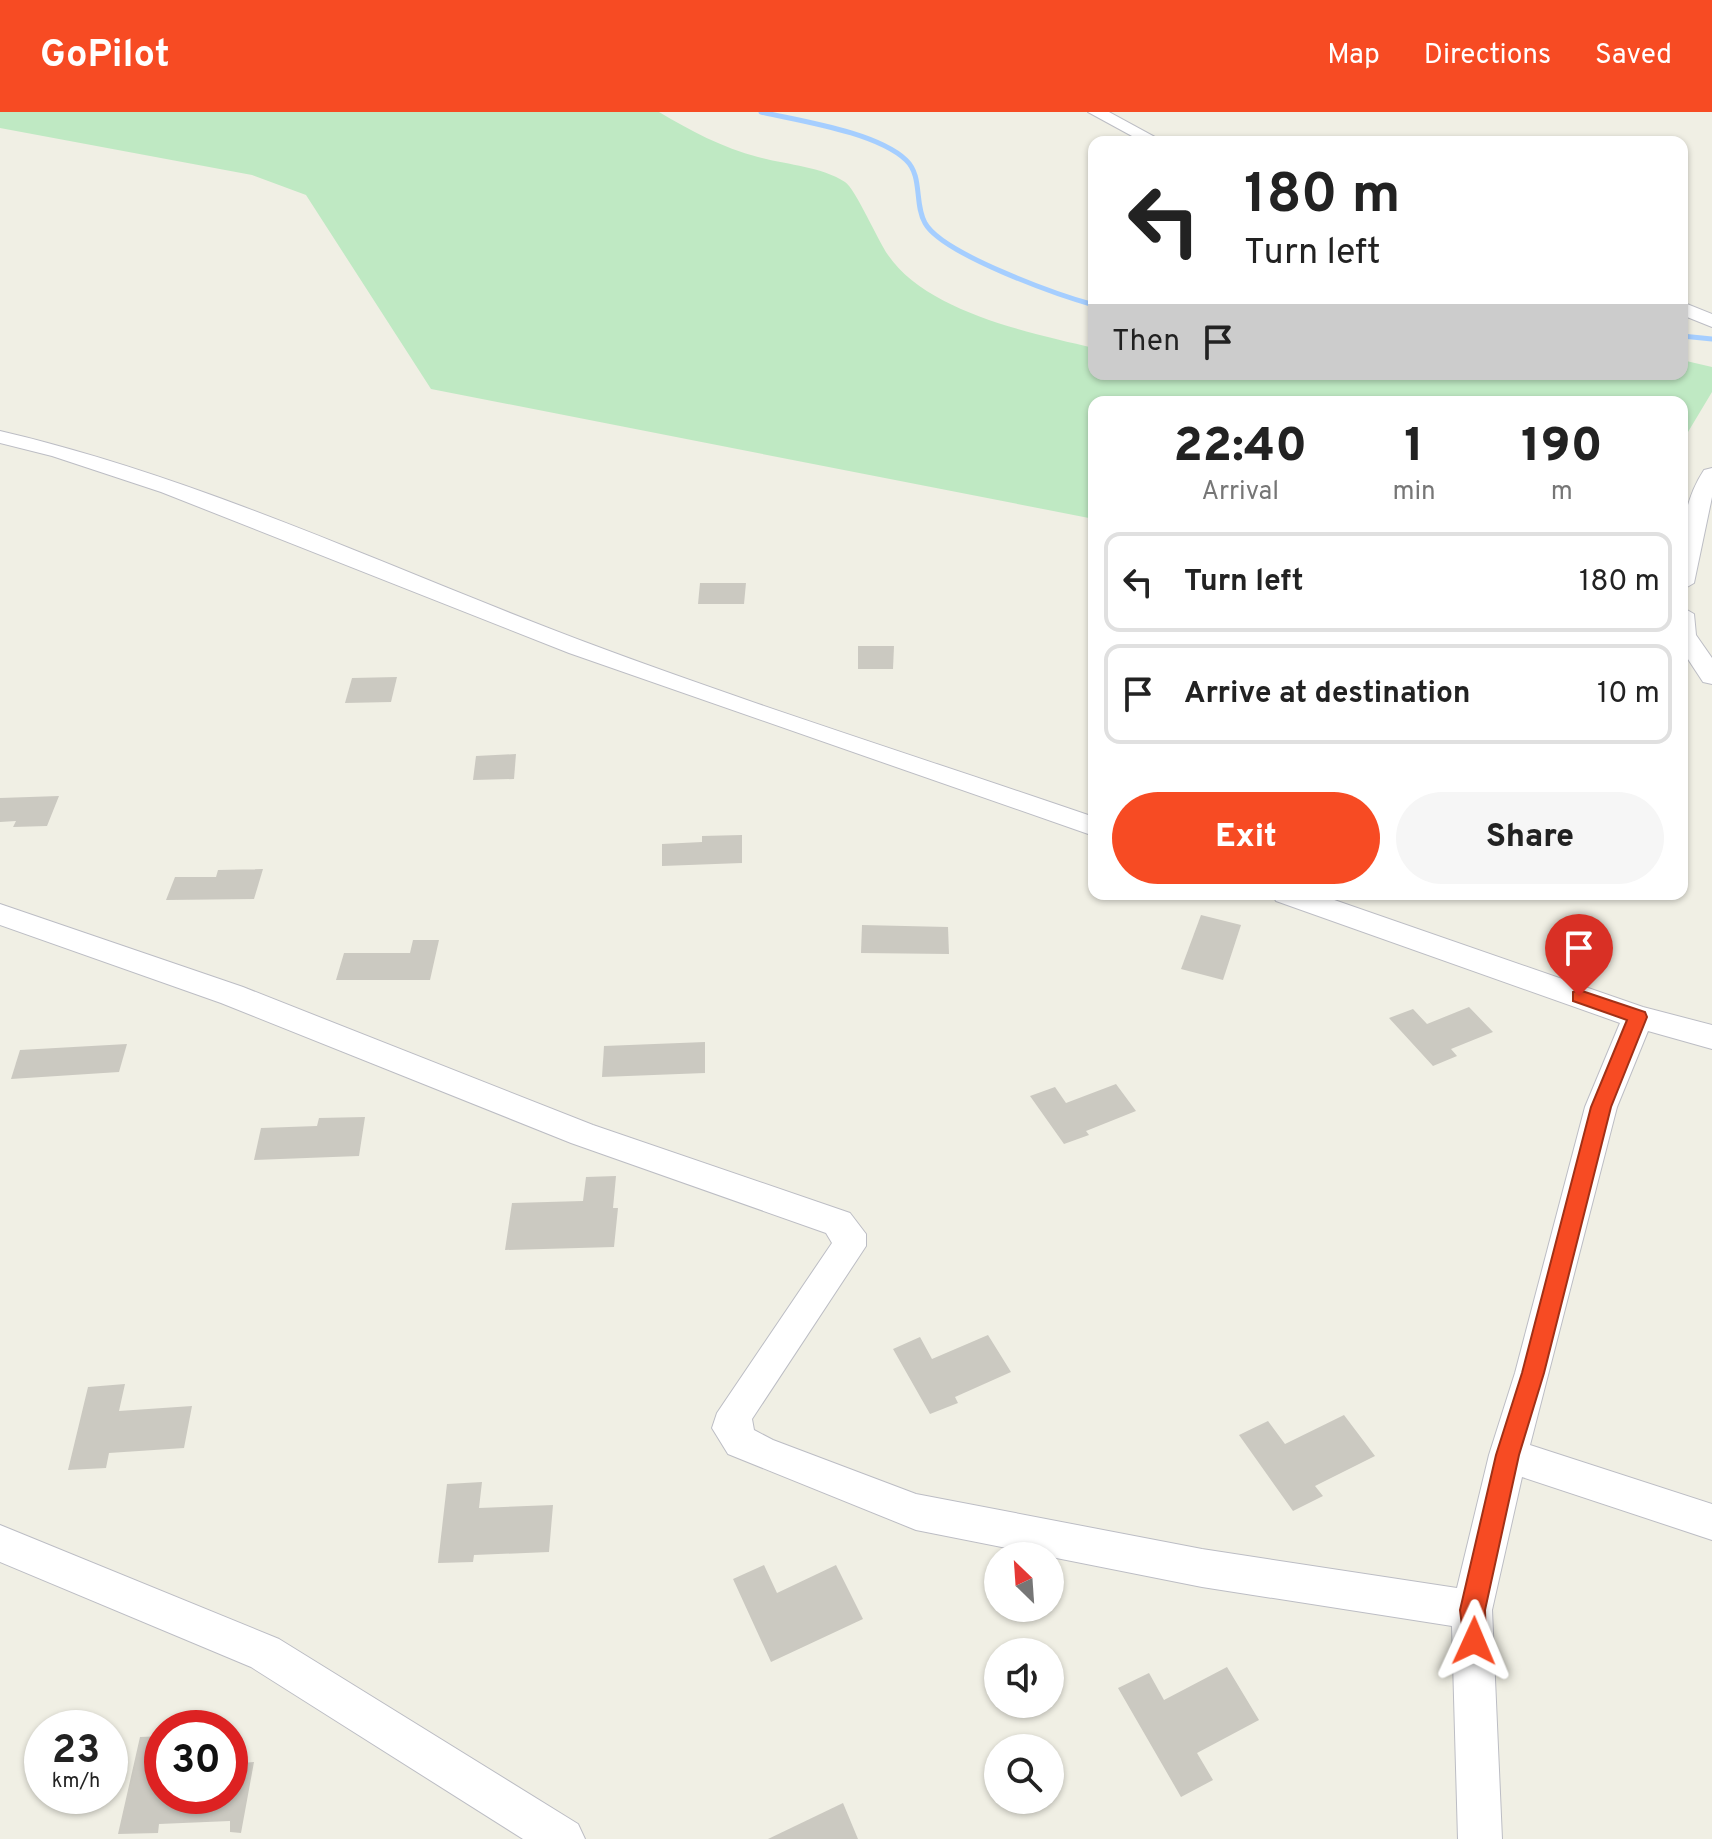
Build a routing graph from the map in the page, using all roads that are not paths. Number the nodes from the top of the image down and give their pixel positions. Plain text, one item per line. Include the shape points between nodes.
1 (1096, 112) edge
2 (1144, 136) edge
3 (1688, 311) edge
4 (1712, 321) edge
5 (0, 437) edge
6 (1712, 475) edge
7 (1688, 551) edge
8 (1688, 641) edge
9 (1712, 676) edge
10 (1088, 825) edge
11 (1303, 900) edge
12 (0, 914) edge
13 (1638, 1017) junction
14 (1712, 1037) edge
15 (1508, 1455) junction
16 (1712, 1522) edge
17 (0, 1543) edge
18 (1472, 1610) junction
19 (537, 1832) edge
20 (1480, 1839) edge

1 - 2 street
3 - 4 street
5 - 10 street via 169,487 578,648
6 - 7 street via 1697,504
8 - 9 street
11 - 13 street
12 - 18 street via 232,995 582,1134 838,1223 849,1234 849,1246 735,1413 731,1428 741,1442 760,1452 916,1512 1202,1568
13 - 14 street
13 - 15 street via 1601,1107
15 - 16 street
15 - 18 street
17 - 19 street via 265,1653
18 - 20 street

